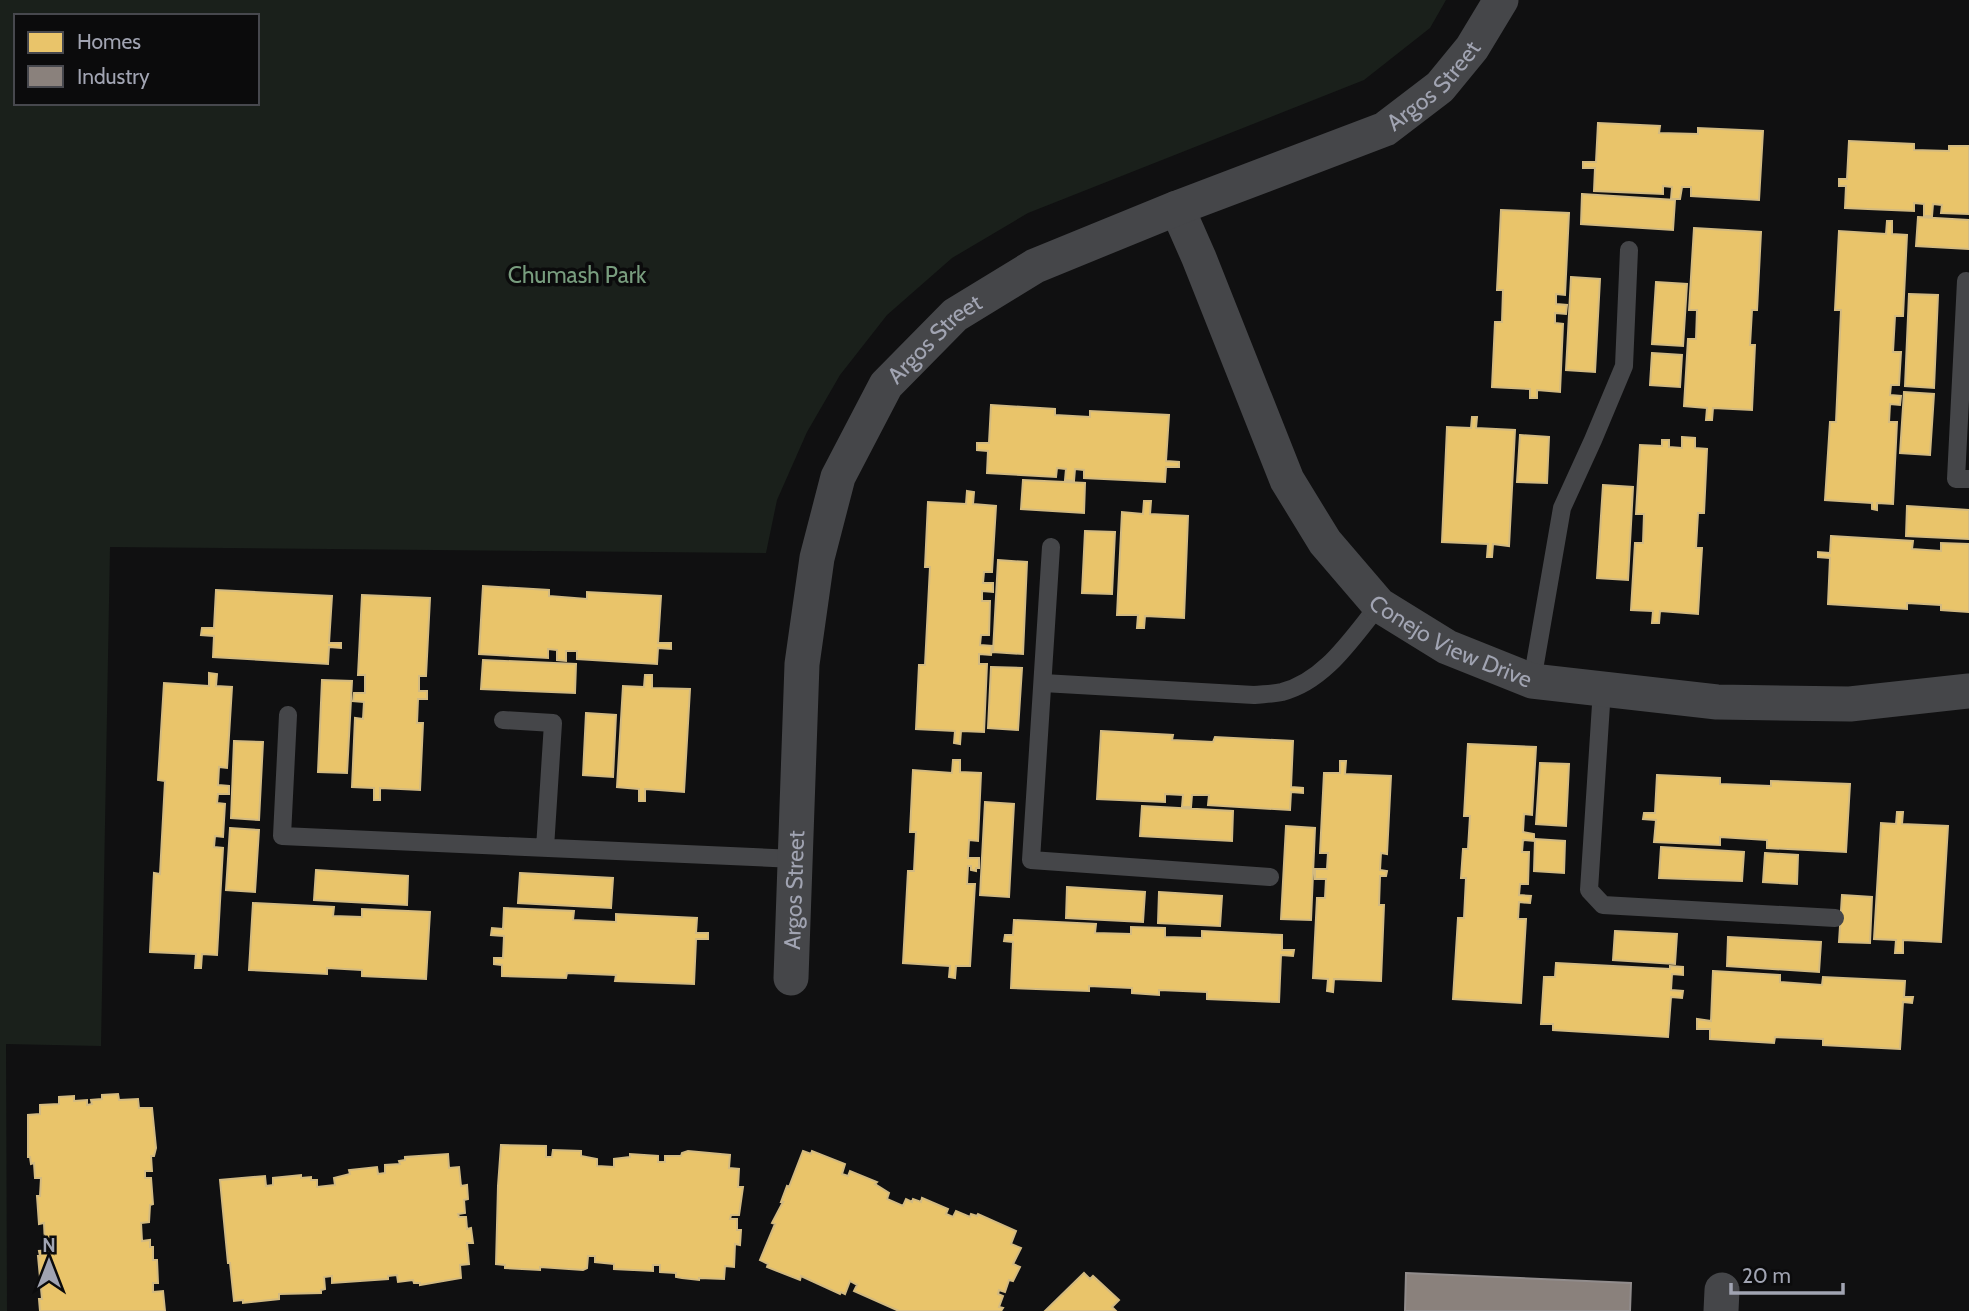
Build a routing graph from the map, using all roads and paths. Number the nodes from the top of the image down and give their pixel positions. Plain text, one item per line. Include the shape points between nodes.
1 (1501, 0) edge
2 (1177, 208) junction
3 (1629, 250) dead end
4 (1966, 281) dead end
5 (1969, 479) edge
6 (1051, 547) dead end
7 (1379, 605) junction
8 (1532, 681) junction
9 (1043, 683) junction
10 (1602, 689) junction
11 (1969, 691) edge
12 (288, 715) dead end
13 (503, 720) dead end
14 (545, 848) junction
15 (794, 859) junction
16 (1270, 877) dead end
17 (1835, 918) dead end
18 (791, 978) dead end

1 - 2 street, Argos Street via 1472,48 1440,87 1385,129
2 - 7 street, Conejo View Drive via 1287,480 1325,542
2 - 15 street, Argos Street via 1035,266 955,315 886,385 838,477 817,558 802,664
3 - 8 lane via 1624,366 1562,508
4 - 5 lane via 1956,478
6 - 9 lane
7 - 8 street, Conejo View Drive via 1447,648
7 - 9 lane via 1331,663 1308,681 1282,692 1254,695
8 - 10 street, Conejo View Drive
9 - 16 lane via 1031,860
10 - 11 street, Conejo View Drive via 1717,702 1850,704
10 - 17 lane via 1589,890 1603,905
12 - 14 lane via 282,836
13 - 14 lane via 552,723
14 - 15 lane
15 - 18 street, Argos Street

